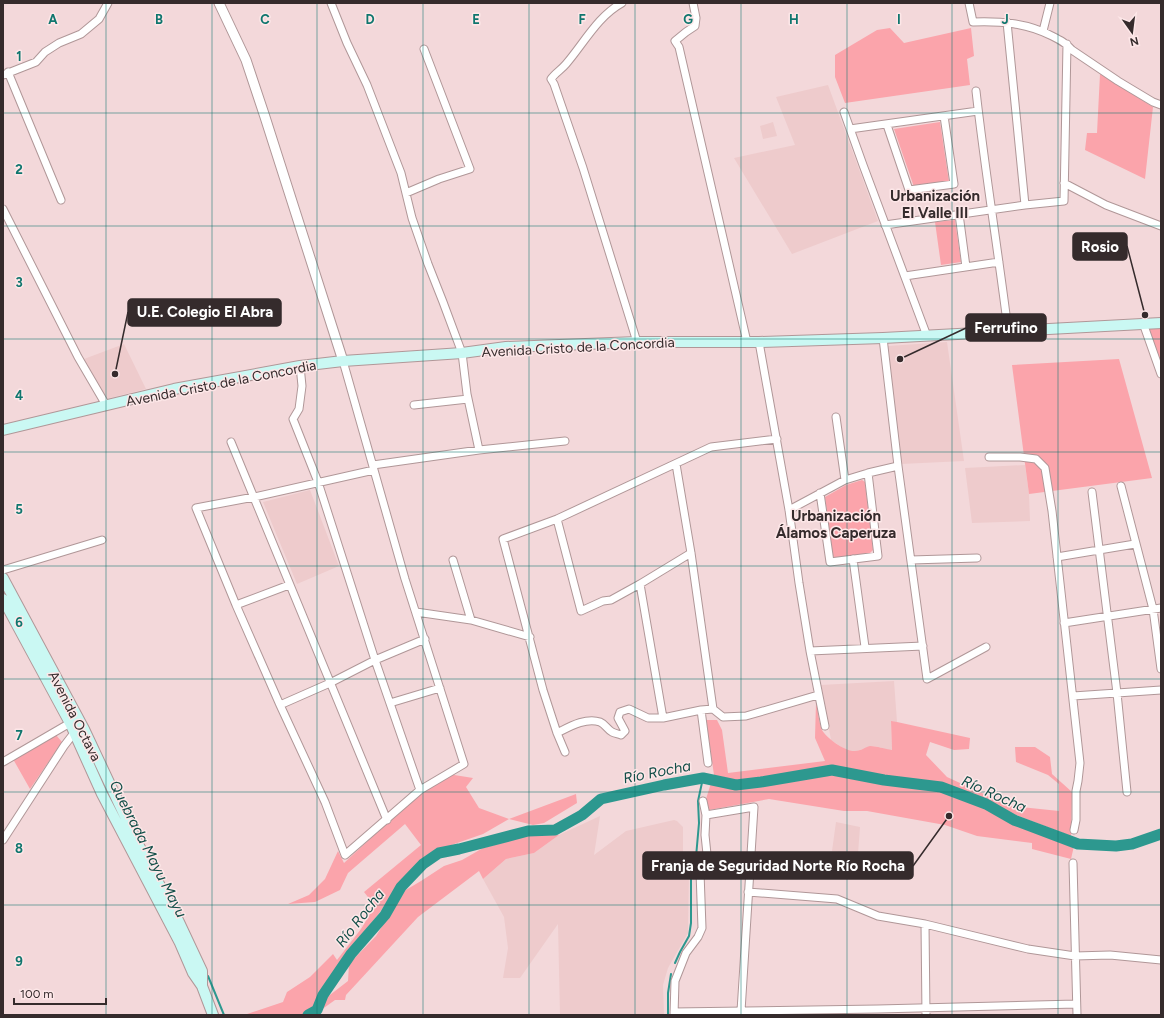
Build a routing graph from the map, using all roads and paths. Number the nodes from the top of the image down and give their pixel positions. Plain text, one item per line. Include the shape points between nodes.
1 (108, 3) edge
2 (218, 3) edge
3 (331, 3) edge
4 (622, 3) edge
5 (693, 3) edge
6 (970, 3) edge
7 (1050, 3) edge
8 (1007, 22) junction
9 (1042, 31) junction
10 (1067, 44) junction
11 (424, 49) dead end
12 (6, 74) edge
13 (976, 91) dead end
14 (1161, 105) edge
15 (978, 111) junction
16 (844, 112) dead end
17 (944, 116) junction
18 (887, 125) junction
19 (850, 129) junction
20 (1064, 183) junction
21 (406, 193) junction
22 (61, 200) dead end
23 (1025, 205) junction
24 (3, 209) edge
25 (990, 210) junction
26 (959, 214) junction
27 (885, 224) junction
28 (1161, 226) edge
29 (999, 262) junction
30 (966, 267) junction
31 (905, 276) junction
32 (1143, 323) junction
33 (1161, 323) edge
34 (1008, 330) junction
35 (927, 336) junction
36 (883, 338) junction
37 (637, 342) junction
38 (747, 342) junction
39 (759, 342) junction
40 (462, 353) junction
41 (344, 361) junction
42 (300, 366) junction
43 (1161, 374) edge
44 (468, 399) junction
45 (106, 405) junction
46 (414, 405) dead end
47 (836, 417) dead end
48 (3, 430) edge
49 (777, 439) junction
50 (565, 441) dead end
51 (231, 442) dead end
52 (479, 450) junction
53 (989, 457) dead end
54 (676, 464) junction
55 (898, 466) junction
56 (373, 467) junction
57 (868, 473) junction
58 (845, 480) junction
59 (318, 482) junction
60 (1121, 486) dead end
61 (1092, 492) dead end
62 (820, 493) junction
63 (254, 496) junction
64 (789, 510) junction
65 (557, 519) junction
66 (102, 540) dead end
67 (1135, 544) junction
68 (1099, 550) junction
69 (691, 553) junction
70 (1057, 557) junction
71 (977, 558) dead end
72 (853, 559) junction
73 (453, 560) dead end
74 (911, 560) junction
75 (3, 570) edge
76 (3, 578) edge
77 (640, 584) junction
78 (289, 585) junction
79 (3, 599) edge
80 (236, 605) junction
81 (1161, 608) edge
82 (1153, 609) junction
83 (416, 612) junction
84 (1108, 617) junction
85 (471, 620) junction
86 (1064, 623) junction
87 (530, 637) junction
88 (425, 639) junction
89 (923, 646) junction
90 (865, 647) junction
91 (986, 647) dead end
92 (810, 651) junction
93 (375, 660) junction
94 (1161, 669) edge
95 (330, 683) junction
96 (440, 688) junction
97 (1161, 690) edge
98 (1117, 693) junction
99 (818, 695) junction
100 (1073, 696) junction
101 (390, 703) junction
102 (280, 705) junction
103 (713, 709) junction
104 (701, 710) junction
105 (663, 718) junction
106 (70, 723) junction
107 (825, 726) dead end
108 (79, 731) junction
109 (557, 733) junction
110 (565, 752) dead end
111 (3, 762) edge
112 (708, 763) dead end
113 (420, 790) junction
114 (1127, 792) dead end
115 (703, 801) dead end
116 (706, 815) junction
117 (387, 820) junction
118 (1074, 830) dead end
119 (3, 840) edge
120 (1073, 863) dead end
121 (748, 892) junction
122 (925, 924) junction
123 (1075, 956) junction
124 (1161, 960) edge
125 (1076, 1004) junction
126 (741, 1011) junction
127 (926, 1011) edge
128 (674, 1014) edge
129 (213, 1015) edge
130 (1076, 1015) edge

1 - 12 street via 98,19 81,34 59,43 36,62
2 - 41 street via 246,60
3 - 21 street via 367,85 401,173
4 - 37 street via 603,17 551,79
5 - 38 street via 695,26 675,41 679,47
6 - 8 street via 973,22
7 - 9 street
8 - 9 street
8 - 23 street
9 - 10 street
10 - 14 street via 1118,81
10 - 20 street
11 - 21 street via 470,169
12 - 22 street
13 - 15 street
15 - 17 street
15 - 25 street
16 - 19 street
17 - 18 street
17 - 18 street via 954,184 909,190
18 - 19 street
19 - 27 street
20 - 23 street via 1064,201
20 - 28 street via 1106,205
21 - 40 street via 428,264
23 - 25 street
24 - 45 street via 78,357
25 - 26 street
25 - 29 street
26 - 27 street
26 - 30 street
27 - 31 street
29 - 30 street
29 - 34 street
30 - 31 street
31 - 35 street
32 - 33 main road, Avenida Cristo de la Concordia
32 - 34 main road, Avenida Cristo de la Concordia
32 - 43 street
34 - 35 main road, Avenida Cristo de la Concordia
35 - 36 main road, Avenida Cristo de la Concordia
36 - 39 main road, Avenida Cristo de la Concordia
36 - 55 street
37 - 38 main road, Avenida Cristo de la Concordia
37 - 40 main road, Avenida Cristo de la Concordia via 506,347
38 - 39 main road, Avenida Cristo de la Concordia
39 - 49 street
40 - 41 main road, Avenida Cristo de la Concordia
40 - 44 street
41 - 42 main road, Avenida Cristo de la Concordia
41 - 56 street
42 - 45 main road, Avenida Cristo de la Concordia via 174,389
42 - 59 street via 302,386 299,409 292,419
44 - 46 street
44 - 52 street
45 - 48 main road, Avenida Cristo de la Concordia
47 - 58 street
49 - 54 street via 712,447
49 - 64 street
50 - 52 street
51 - 63 street
52 - 56 street
53 - 70 street via 1020,456 1036,459 1045,468
54 - 65 street
54 - 69 street
55 - 57 street
55 - 74 street
56 - 59 street
56 - 83 street
57 - 58 street
57 - 72 street via 878,556
58 - 62 street
59 - 63 street
59 - 93 street
60 - 67 street
61 - 68 street
62 - 64 street
62 - 72 street via 830,562
63 - 78 street
63 - 80 street via 196,508
64 - 92 street
65 - 77 street via 581,611 611,600
65 - 87 street via 503,539
66 - 75 street
67 - 68 street
67 - 82 street
68 - 70 street
68 - 84 street
69 - 77 street
69 - 103 street
70 - 86 street
71 - 74 street
72 - 90 street
73 - 85 street
74 - 89 street
76 - 108 main road, Avenida Octava
77 - 105 street
78 - 80 street
78 - 95 street
79 - 106 main road, Avenida Octava
80 - 102 street
81 - 82 street
82 - 84 street
82 - 94 street
83 - 85 street
83 - 88 street
84 - 86 street
84 - 98 street
85 - 87 street
86 - 100 street
87 - 109 street
88 - 93 street
88 - 96 street
89 - 90 street
89 - 91 street via 927,679
90 - 92 street
92 - 99 street
93 - 95 street
93 - 101 street
95 - 102 street
95 - 117 street
96 - 101 street
96 - 113 street via 464,764
97 - 98 street
98 - 100 street
98 - 114 street
99 - 103 street via 746,716 723,717
99 - 107 street
100 - 118 street via 1080,763
101 - 113 street
102 - 117 street via 326,802 345,855
103 - 104 street
104 - 105 street
104 - 112 street
105 - 109 street via 648,718 629,709 620,712 618,718 625,731 621,735 611,732 607,726 599,722 589,721
106 - 108 main road, Avenida Octava
106 - 111 street
108 - 119 street via 64,746
108 - 129 main road, Avenida Octava via 179,922 202,971 202,986
109 - 110 street
113 - 117 street
115 - 116 street
116 - 121 street via 754,807
116 - 128 street via 704,835 707,854 700,872 702,928 686,953 675,981
120 - 123 street
121 - 122 street via 837,899 878,916
121 - 126 street
122 - 123 street via 1028,949
122 - 127 street
123 - 124 street via 1110,955
123 - 125 street
125 - 127 street
125 - 130 street
126 - 127 street
126 - 128 street

